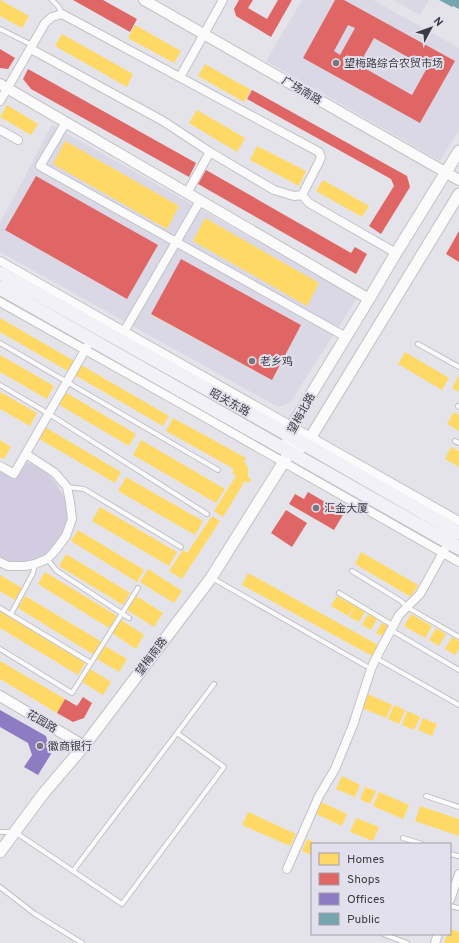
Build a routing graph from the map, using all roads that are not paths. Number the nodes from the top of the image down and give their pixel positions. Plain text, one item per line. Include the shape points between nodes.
1 (52, 0) edge
2 (144, 0) edge
3 (223, 0) edge
4 (62, 14) junction
5 (0, 29) edge
6 (204, 34) junction
7 (32, 47) junction
8 (180, 77) junction
9 (4, 86) edge
10 (0, 101) edge
11 (66, 122) junction
12 (0, 130) edge
13 (18, 140) dead end
14 (459, 151) edge
15 (210, 152) junction
16 (446, 172) junction
17 (459, 180) edge
18 (187, 193) junction
19 (459, 194) edge
20 (302, 195) junction
21 (200, 201) junction
22 (176, 242) junction
23 (396, 253) junction
24 (0, 261) edge
25 (0, 273) edge
26 (0, 288) edge
27 (369, 299) junction
28 (0, 302) edge
29 (101, 324) junction
30 (122, 336) junction
31 (346, 337) junction
32 (0, 343) edge
33 (418, 344) dead end
34 (88, 345) junction
35 (459, 367) edge
36 (200, 380) junction
37 (67, 382) junction
38 (0, 385) edge
39 (188, 401) junction
40 (49, 414) junction
41 (290, 430) junction
42 (454, 440) dead end
43 (308, 441) junction
44 (459, 443) edge
45 (26, 454) junction
46 (287, 457) junction
47 (0, 466) edge
48 (218, 470) dead end
49 (67, 487) junction
50 (207, 514) dead end
51 (454, 538) edge
52 (181, 547) dead end
53 (47, 558) junction
54 (0, 562) edge
55 (459, 562) edge
56 (35, 564) junction
57 (352, 571) dead end
58 (211, 578) junction
59 (138, 588) dead end
60 (339, 593) dead end
61 (408, 607) junction
62 (0, 608) edge
63 (11, 614) junction
64 (129, 618) dead end
65 (392, 628) junction
66 (459, 636) edge
67 (0, 649) edge
68 (376, 658) junction
69 (91, 663) junction
70 (369, 667) junction
71 (459, 670) edge
72 (214, 684) dead end
73 (0, 696) edge
74 (459, 705) edge
75 (177, 733) junction
76 (84, 746) junction
77 (426, 796) dead end
78 (459, 807) edge
79 (0, 832) edge
80 (15, 832) junction
81 (403, 838) dead end
82 (419, 843) edge
83 (0, 852) edge
84 (287, 869) dead end
85 (73, 871) junction
86 (459, 874) edge
87 (0, 887) edge
88 (451, 897) edge
89 (386, 935) edge
90 (82, 943) edge
91 (407, 943) edge

1 - 4 lane
2 - 6 street, 广场南路
3 - 6 street
4 - 7 street via 52,17 45,23
4 - 8 street
5 - 7 lane
6 - 8 street
6 - 16 street, 广场南路
7 - 9 street
7 - 15 street via 163,121
8 - 20 street via 319,152 321,157
9 - 10 street
9 - 11 street
11 - 18 street
11 - 22 street via 40,166
12 - 13 street
14 - 16 main road, 望梅北路
15 - 18 street
15 - 20 street via 274,190 294,196
16 - 17 street, 广场南路
16 - 23 main road, 望梅北路
18 - 21 street
19 - 43 main road, 望梅北路
20 - 23 street via 309,203
21 - 22 street
21 - 27 street
22 - 30 street
22 - 31 street
23 - 27 main road, 望梅北路
24 - 29 street
25 - 29 main road, 昭关东路
26 - 34 main road, 昭关东路
27 - 31 main road, 望梅北路
28 - 34 street
29 - 30 main road, 昭关东路
29 - 34 street
30 - 36 main road, 昭关东路
31 - 41 main road, 望梅北路
32 - 37 lane
33 - 35 lane
34 - 37 street
34 - 39 main road, 昭关东路
36 - 39 street
36 - 41 main road, 昭关东路
37 - 40 street
37 - 48 lane
38 - 40 lane
39 - 46 main road, 昭关东路
40 - 45 street
40 - 50 lane
41 - 43 main road, 昭关东路
41 - 46 main road, 望梅北路
42 - 44 lane
43 - 46 main road, 望梅北路
43 - 51 main road, 昭关东路
45 - 47 street via 14,474
45 - 49 street via 56,473
46 - 51 main road, 昭关东路
46 - 58 main road, 望梅南路
49 - 52 lane via 84,489
49 - 53 street via 72,519 66,536
51 - 55 street
51 - 61 street via 420,594
53 - 56 street
53 - 64 lane via 57,571
54 - 56 street via 8,566
56 - 63 lane via 33,573
57 - 61 lane
58 - 70 lane
58 - 76 main road, 望梅南路
59 - 69 lane
60 - 65 lane
61 - 65 street
61 - 66 lane
62 - 63 lane
63 - 69 lane
65 - 68 street
65 - 71 lane
67 - 69 lane via 72,693
68 - 70 street
68 - 74 lane
70 - 84 street via 353,724 335,769 318,796
72 - 75 lane
73 - 76 street, 花园路
75 - 85 lane
75 - 85 lane via 224,767 122,904
76 - 80 main road, 望梅南路
77 - 78 lane
79 - 80 lane
80 - 83 main road, 望梅南路
80 - 85 lane
81 - 82 lane
86 - 88 street
87 - 90 lane via 35,914
89 - 91 lane

